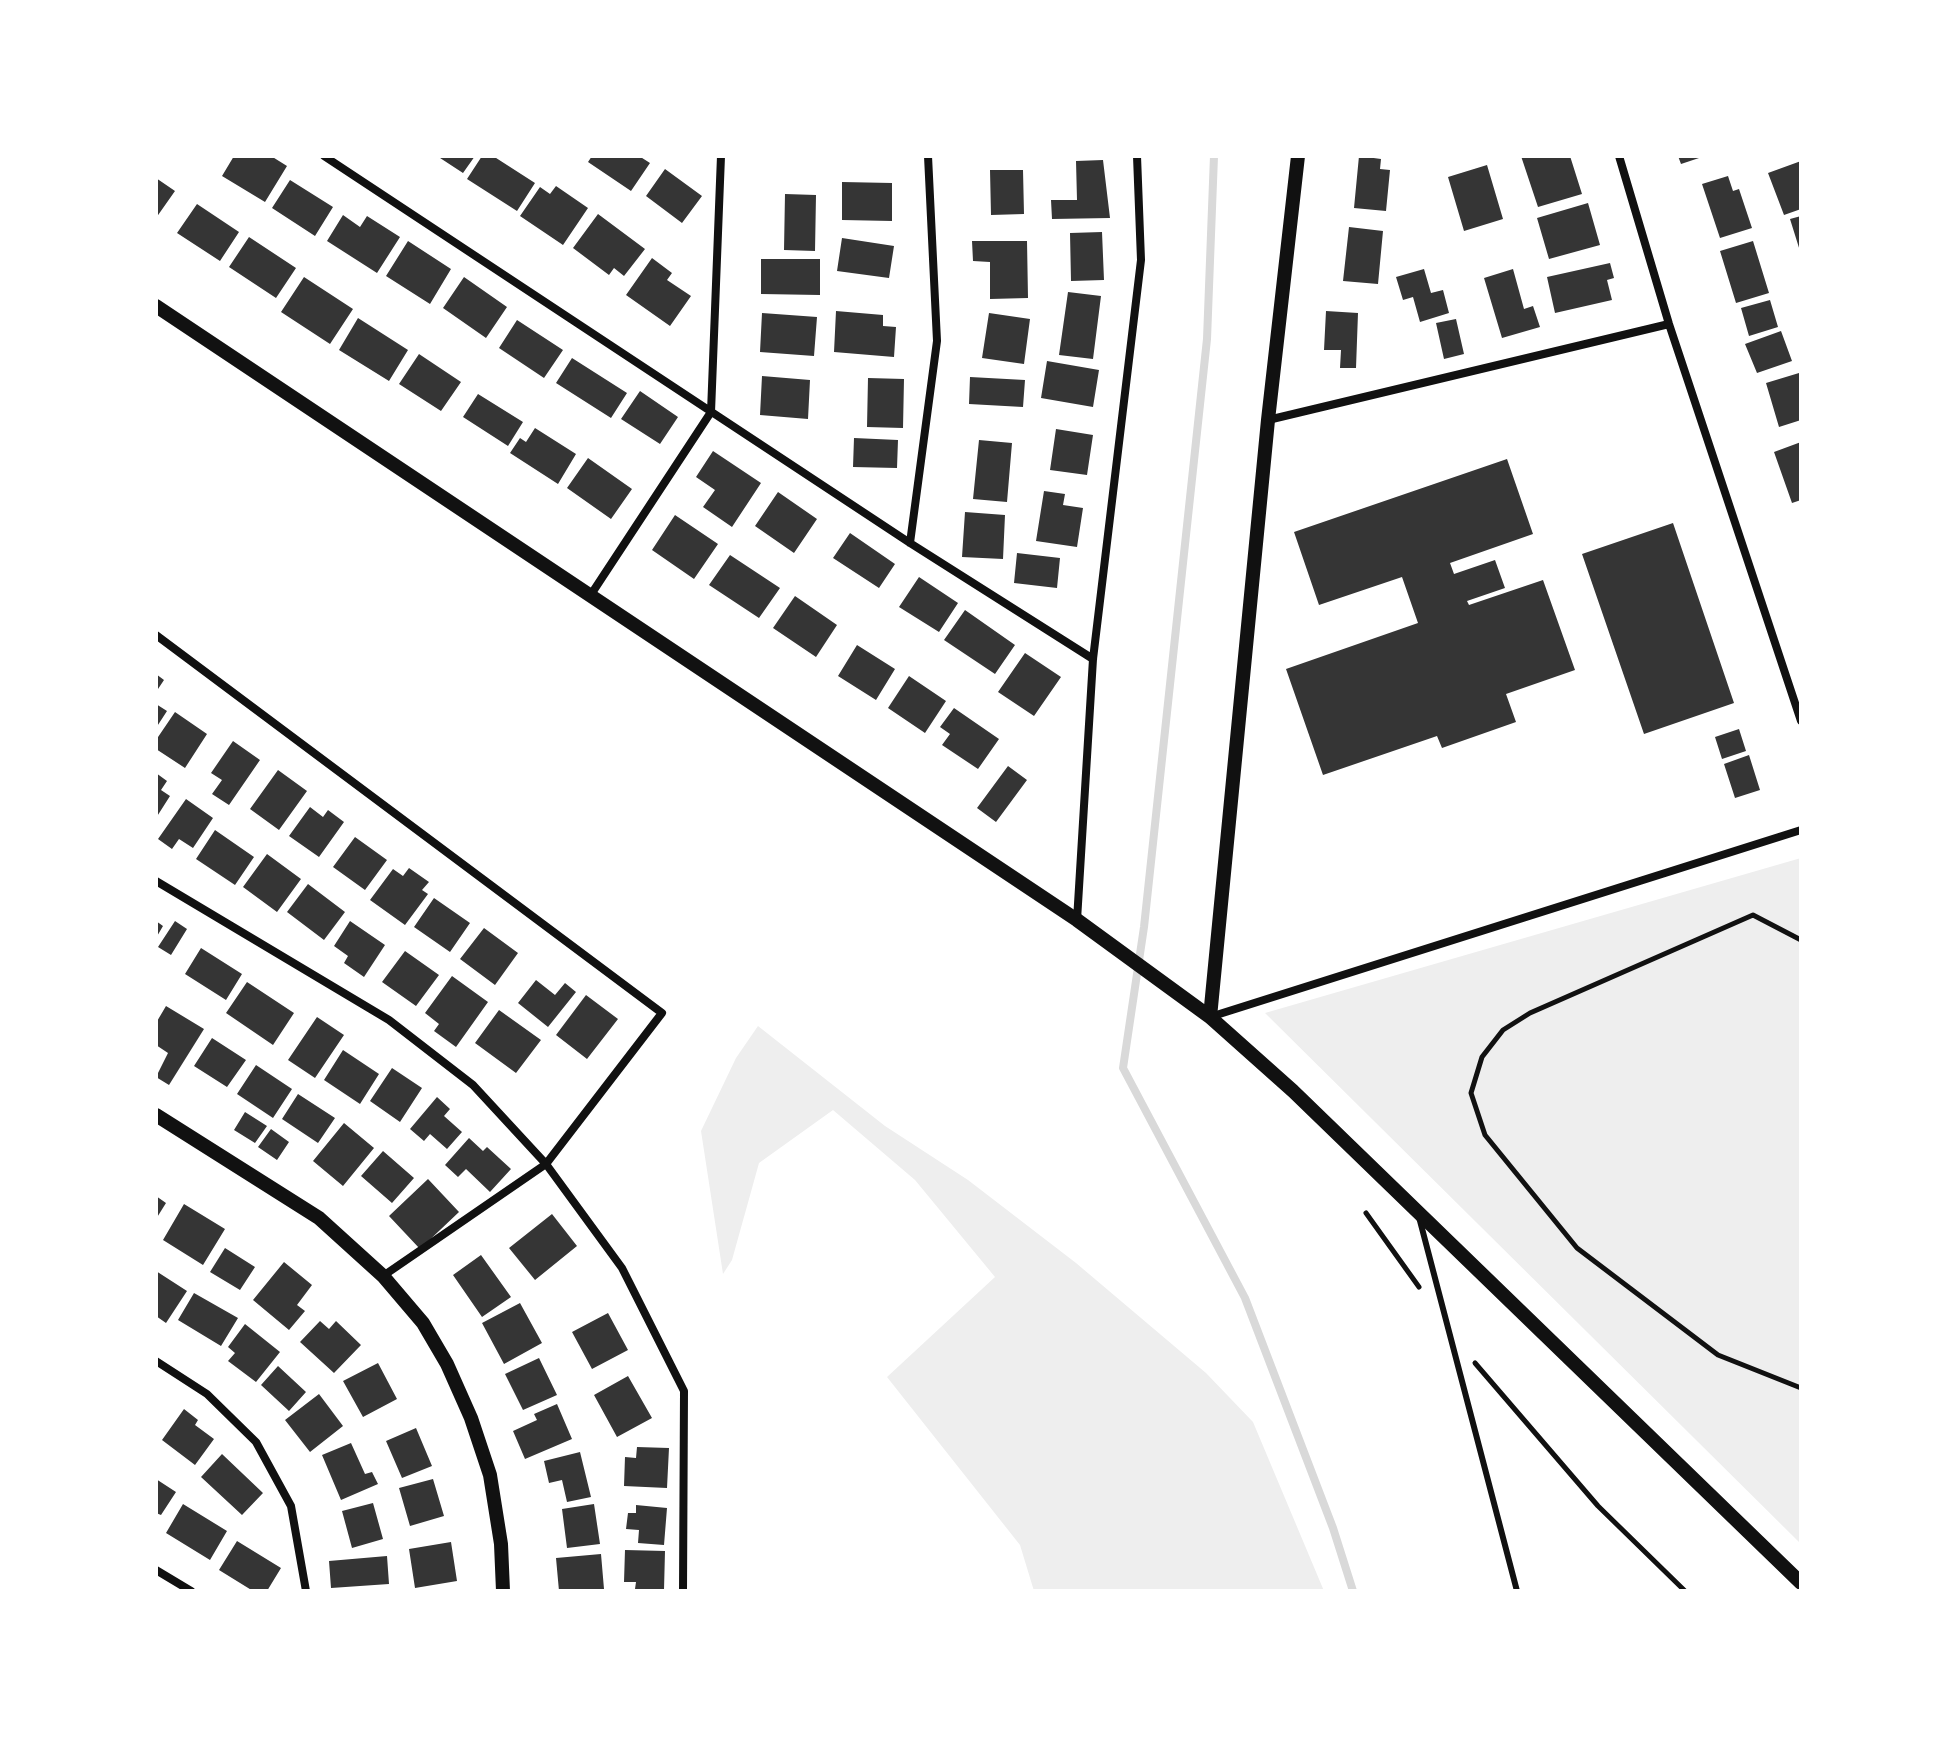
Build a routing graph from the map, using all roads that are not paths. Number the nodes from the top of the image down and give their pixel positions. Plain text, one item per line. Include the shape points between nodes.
1 (324, 156) edge
2 (721, 156) edge
3 (928, 156) edge
4 (1137, 156) edge
5 (1298, 156) edge
6 (1619, 156) edge
7 (156, 306) edge
8 (1669, 324) junction
9 (711, 412) junction
10 (1268, 420) junction
11 (910, 543) junction
12 (590, 596) junction
13 (156, 635) edge
14 (1093, 659) junction
15 (1801, 721) edge
16 (1801, 830) edge
17 (156, 881) edge
18 (1077, 920) junction
19 (1210, 1017) junction
20 (156, 1115) edge
21 (546, 1164) junction
22 (1418, 1213) junction
23 (383, 1276) junction
24 (156, 1361) edge
25 (156, 1570) edge
26 (1801, 1583) edge
27 (191, 1591) edge
28 (306, 1591) edge
29 (503, 1591) edge
30 (683, 1591) edge
31 (1517, 1591) edge

1 - 9 street
2 - 9 street
3 - 11 street via 937,341
4 - 14 street via 1141,260
5 - 10 street
6 - 8 street
7 - 12 street
8 - 10 street
8 - 15 street
9 - 11 street
9 - 12 street
10 - 19 street
11 - 14 street
12 - 18 street
13 - 21 street via 662,1013
14 - 18 street
16 - 19 street
17 - 21 street via 389,1020 473,1085
18 - 19 street
19 - 22 street
20 - 23 street via 319,1218
21 - 23 street
21 - 30 street via 622,1268 684,1391
22 - 26 street
22 - 31 lane
23 - 29 street via 423,1323 471,1418 490,1475
24 - 28 street via 207,1394 256,1442 291,1506
25 - 27 street

